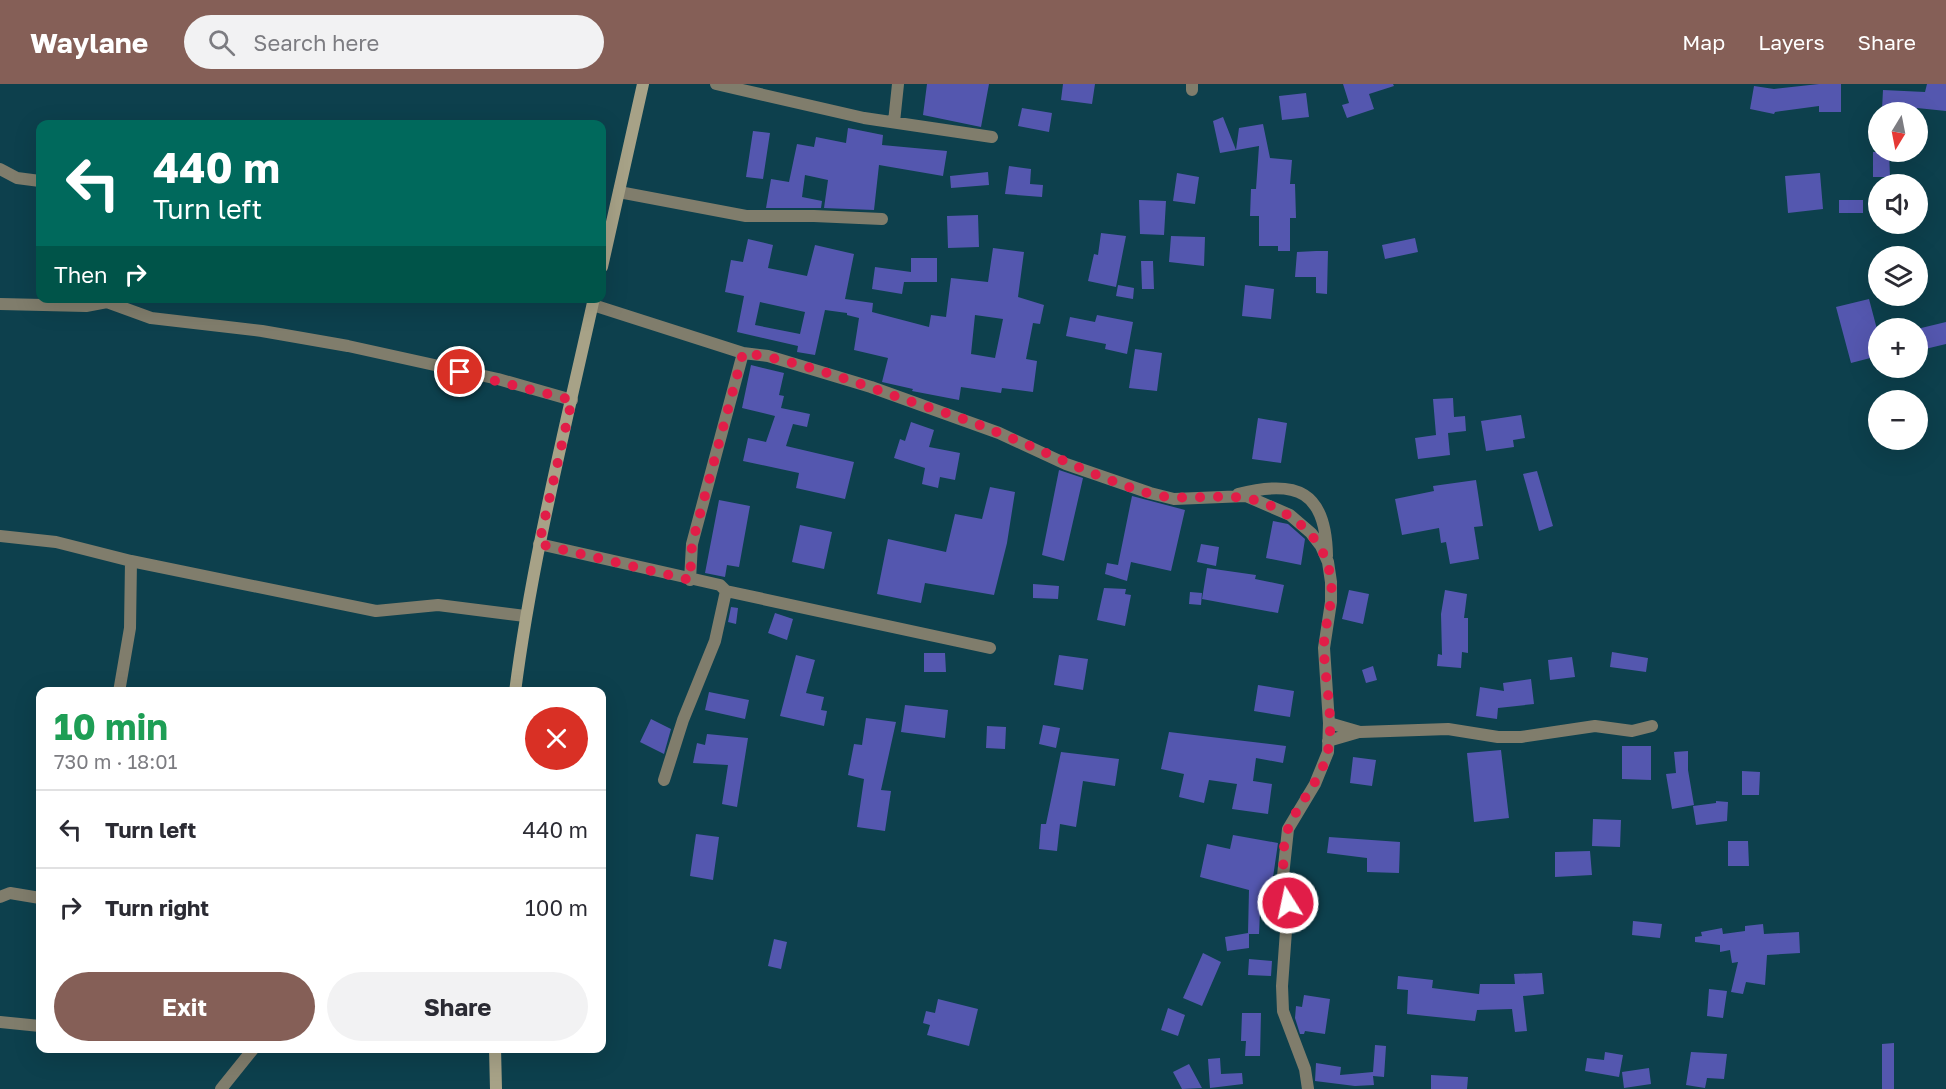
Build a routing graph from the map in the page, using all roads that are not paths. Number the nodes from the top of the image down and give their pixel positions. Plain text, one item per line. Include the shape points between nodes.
1 (643, 84) edge
2 (716, 84) edge
3 (898, 84) edge
4 (894, 122) junction
5 (992, 137) dead end
6 (0, 169) edge
7 (36, 180) edge
8 (619, 192) junction
9 (882, 219) dead end
10 (606, 246) edge
11 (102, 303) edge
12 (110, 303) edge
13 (593, 303) edge
14 (596, 303) edge
15 (0, 304) edge
16 (743, 353) junction
17 (572, 400) junction
18 (1231, 496) junction
19 (0, 536) edge
20 (539, 544) junction
21 (131, 561) junction
22 (1328, 562) junction
23 (690, 580) junction
24 (726, 591) junction
25 (525, 616) junction
26 (990, 648) dead end
27 (120, 687) edge
28 (515, 687) edge
29 (1329, 723) junction
30 (1652, 726) dead end
31 (1360, 732) junction
32 (1328, 741) junction
33 (664, 780) dead end
34 (0, 897) edge
35 (36, 897) edge
36 (0, 1022) edge
37 (36, 1026) edge
38 (250, 1053) edge
39 (495, 1053) edge
40 (220, 1089) edge
41 (496, 1089) edge
42 (1308, 1089) edge

1 - 8 street
2 - 4 street
3 - 4 street
4 - 5 street
6 - 7 street via 17,178
8 - 9 street via 746,216
8 - 10 street
11 - 15 street
12 - 17 street via 151,318 348,346 498,379
13 - 17 street
14 - 16 street
16 - 18 street via 768,356 871,387 999,432 1066,464 1150,493 1174,498
16 - 23 street via 692,544
17 - 20 street
18 - 22 street via 1246,496 1290,515 1311,533
18 - 22 street via 1260,488 1288,487 1301,491 1318,508 1327,532
19 - 21 street via 56,542
20 - 23 street
20 - 25 street
21 - 25 street via 376,611 438,605
21 - 27 street via 130,628
22 - 29 street via 1331,602 1323,648
23 - 24 street via 720,585
24 - 26 street
24 - 33 street via 715,640
25 - 28 street
29 - 31 street
29 - 32 street
30 - 31 street via 1632,731 1595,726 1521,737 1448,729
31 - 32 street
32 - 42 street via 1316,784 1288,829 1283,876 1288,903 1283,1011 1305,1069
34 - 35 street via 10,893
36 - 37 street
38 - 40 street
39 - 41 street

